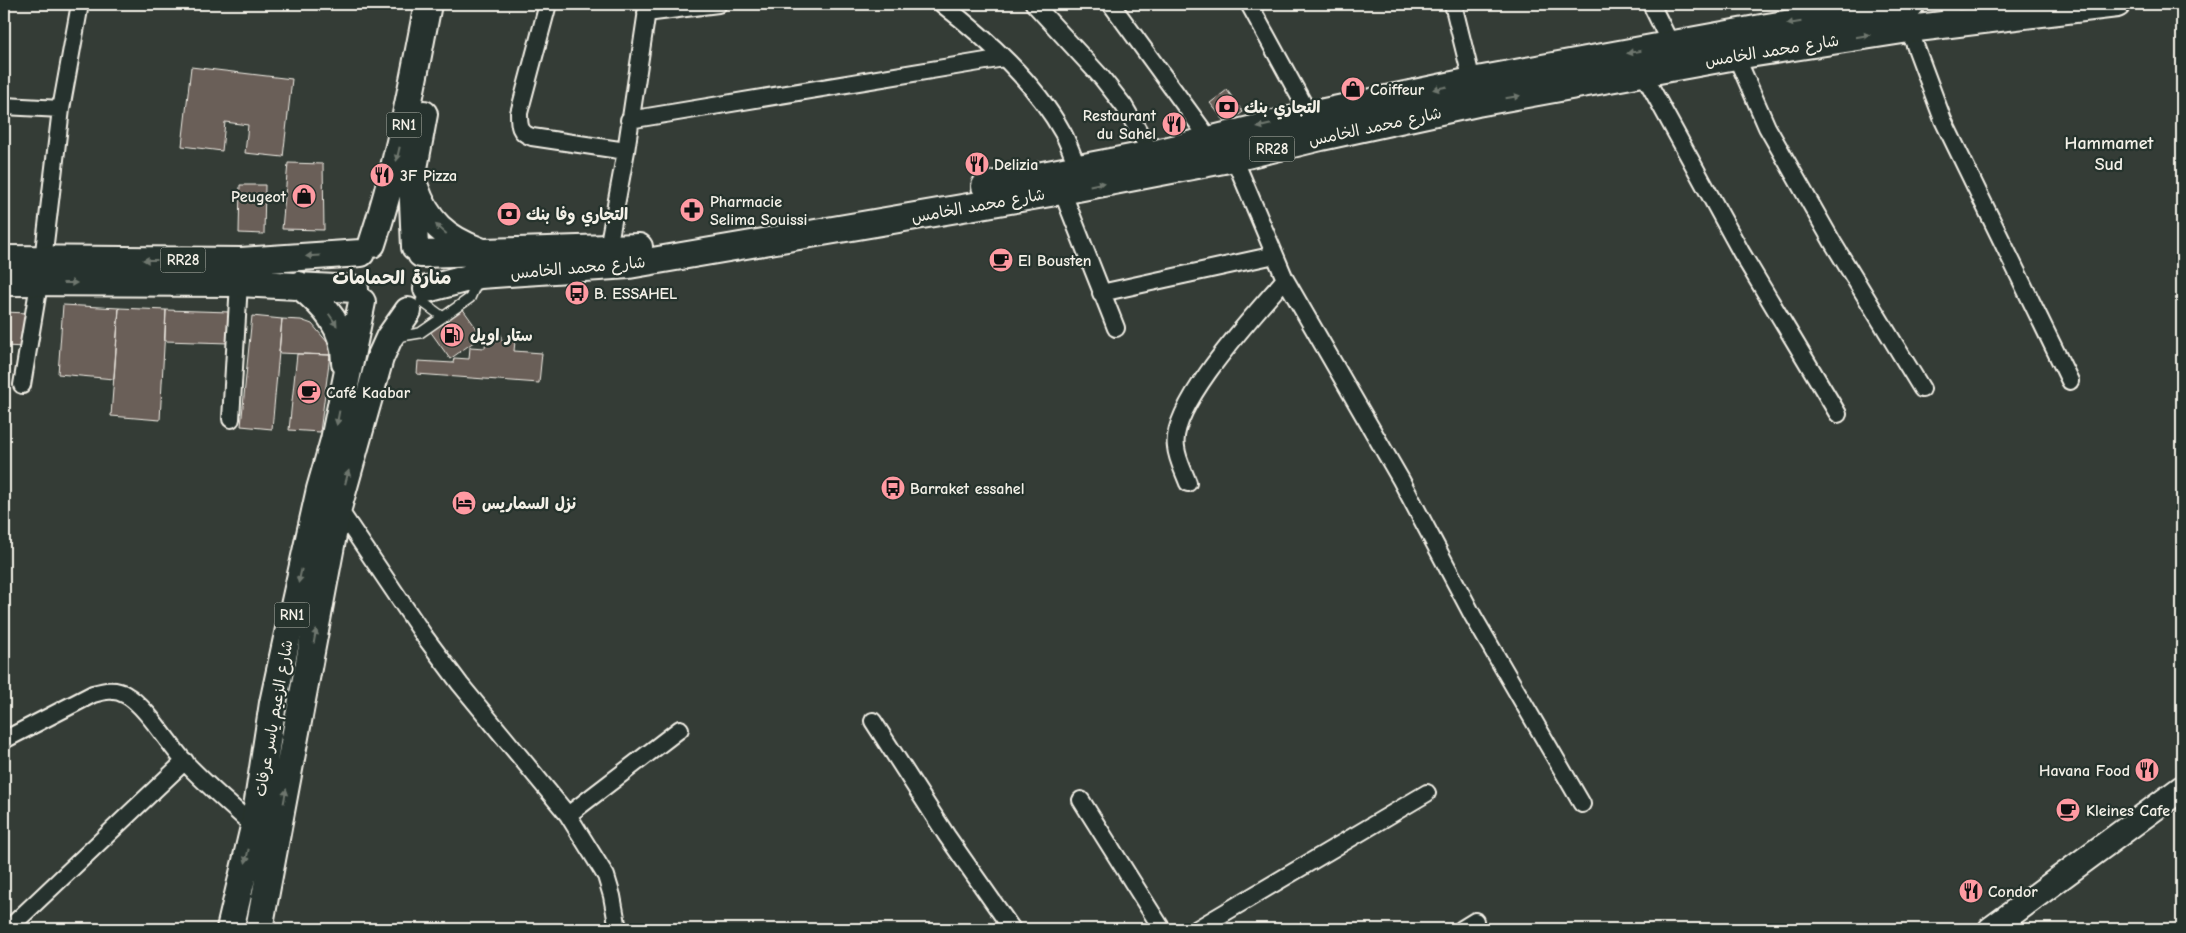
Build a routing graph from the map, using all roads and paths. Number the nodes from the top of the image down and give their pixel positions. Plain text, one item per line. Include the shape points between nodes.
1 (80, 4) edge
2 (428, 4) edge
3 (444, 4) edge
4 (548, 4) edge
5 (718, 4) edge
6 (942, 4) edge
7 (1034, 4) edge
8 (1111, 4) edge
9 (1249, 4) edge
10 (1453, 4) edge
11 (1651, 4) edge
12 (2117, 4) edge
13 (647, 9) edge
14 (1950, 14) edge
15 (1910, 16) edge
16 (1676, 56) junction
17 (1736, 56) junction
18 (1004, 58) junction
19 (1643, 73) junction
20 (1474, 92) junction
21 (4, 106) edge
22 (61, 109) junction
23 (630, 120) junction
24 (1315, 126) junction
25 (1210, 140) junction
26 (626, 151) junction
27 (1152, 154) junction
28 (1234, 158) junction
29 (1078, 169) junction
30 (412, 180) junction
31 (1062, 191) junction
32 (366, 248) junction
33 (608, 248) junction
34 (418, 250) junction
35 (1275, 256) junction
36 (4, 259) edge
37 (481, 263) junction
38 (41, 272) junction
39 (1285, 279) junction
40 (4, 282) edge
41 (239, 283) junction
42 (299, 285) junction
43 (1101, 293) junction
44 (358, 296) junction
45 (419, 300) junction
46 (442, 318) junction
47 (1116, 328) dead end
48 (389, 338) junction
49 (2070, 381) dead end
50 (345, 383) junction
51 (22, 385) dead end
52 (1922, 389) dead end
53 (1838, 414) dead end
54 (231, 419) dead end
55 (1188, 484) dead end
56 (338, 508) junction
57 (873, 721) dead end
58 (680, 729) dead end
59 (4, 740) edge
60 (185, 761) junction
61 (2182, 788) edge
62 (1427, 793) dead end
63 (1081, 800) dead end
64 (1582, 804) dead end
65 (568, 816) junction
66 (254, 826) junction
67 (8, 929) edge
68 (230, 929) edge
69 (259, 929) edge
70 (618, 929) edge
71 (1012, 929) edge
72 (1162, 929) edge
73 (1197, 929) edge
74 (1991, 929) edge

1 - 22 street
2 -> 32 main road, RN1 via 400,145 384,207
3 - 30 main road, RN1
4 - 26 street via 519,113 519,127 532,137
5 - 13 street
6 - 18 street
7 - 27 street via 1102,78 1124,106
8 - 25 street
9 - 24 street
10 - 20 street
11 - 16 street
12 - 14 main road, شارع محمد الخامس / RR28
13 - 23 street
14 - 15 main road, شارع محمد الخامس / RR28
15 -> 16 main road, شارع محمد الخامس / RR28
17 -> 15 main road, شارع محمد الخامس / RR28
15 - 49 street via 1943,120
16 - 17 main road, شارع محمد الخامس / RR28
16 - 19 main road, شارع محمد الخامس / RR28
16 -> 20 main road, شارع محمد الخامس / RR28
17 - 52 street via 1767,127
18 - 23 street
18 - 29 street via 1054,118
20 -> 19 main road, شارع محمد الخامس / RR28
19 - 53 street via 1741,252
20 - 24 main road, شارع محمد الخامس / RR28
21 - 22 street
22 - 38 street
23 - 26 street
24 -> 25 main road, شارع محمد الخامس / RR28
24 - 28 main road, شارع محمد الخامس / RR28
25 - 27 main road, شارع محمد الخامس / RR28
26 - 33 street
27 - 29 main road, شارع محمد الخامس / RR28
31 -> 28 main road, شارع محمد الخامس / RR28
28 - 35 street
29 - 33 main road, شارع محمد الخامس / RR28 via 665,246
30 - 34 main road, RN1
37 -> 30 main road via 437,226 421,205
31 - 37 main road, شارع محمد الخامس / RR28 via 629,265
31 - 43 street
32 - 34 main road via 382,240 394,239 405,241
32 -> 38 main road, RR28 via 241,261
32 - 44 main road, RN1 via 355,264 352,276
33 - 37 main road, شارع محمد الخامس / RR28
34 - 37 main road, شارع محمد الخامس / RR28
34 - 45 main road, RN1 via 427,264 429,276
35 - 39 street
35 - 43 street
36 - 38 main road, RR28
37 - 45 main road, شارع محمد الخامس / RR28
37 - 46 lane via 470,298
38 - 40 main road, RR28
38 -> 41 main road, RR28
38 - 51 street
39 - 55 street via 1203,378 1182,413 1175,446
39 - 64 street
41 - 42 main road, RR28
41 - 54 street
42 - 44 main road, RR28
42 -> 50 main road via 321,303 337,327 345,354
43 - 47 street
44 - 45 main road via 372,310 396,315
44 - 50 main road, شارع الزعيم ياسر عرفات / RN1
45 - 46 lane
45 - 48 main road, شارع الزعيم ياسر عرفات / RN1
46 - 48 lane via 420,332
56 -> 48 main road, شارع الزعيم ياسر عرفات / RN1 via 373,379
50 -> 66 main road, شارع الزعيم ياسر عرفات / RN1 via 275,694
56 - 65 street via 460,684
69 -> 56 main road, شارع الزعيم ياسر عرفات / RN1
57 - 71 street
58 - 65 street
59 - 60 street via 93,694 108,690 127,695
60 - 66 street
60 - 67 street
61 - 74 main road
62 - 73 street
63 - 72 street
65 - 70 street via 606,876
66 -> 68 main road, شارع الزعيم ياسر عرفات / RN1

